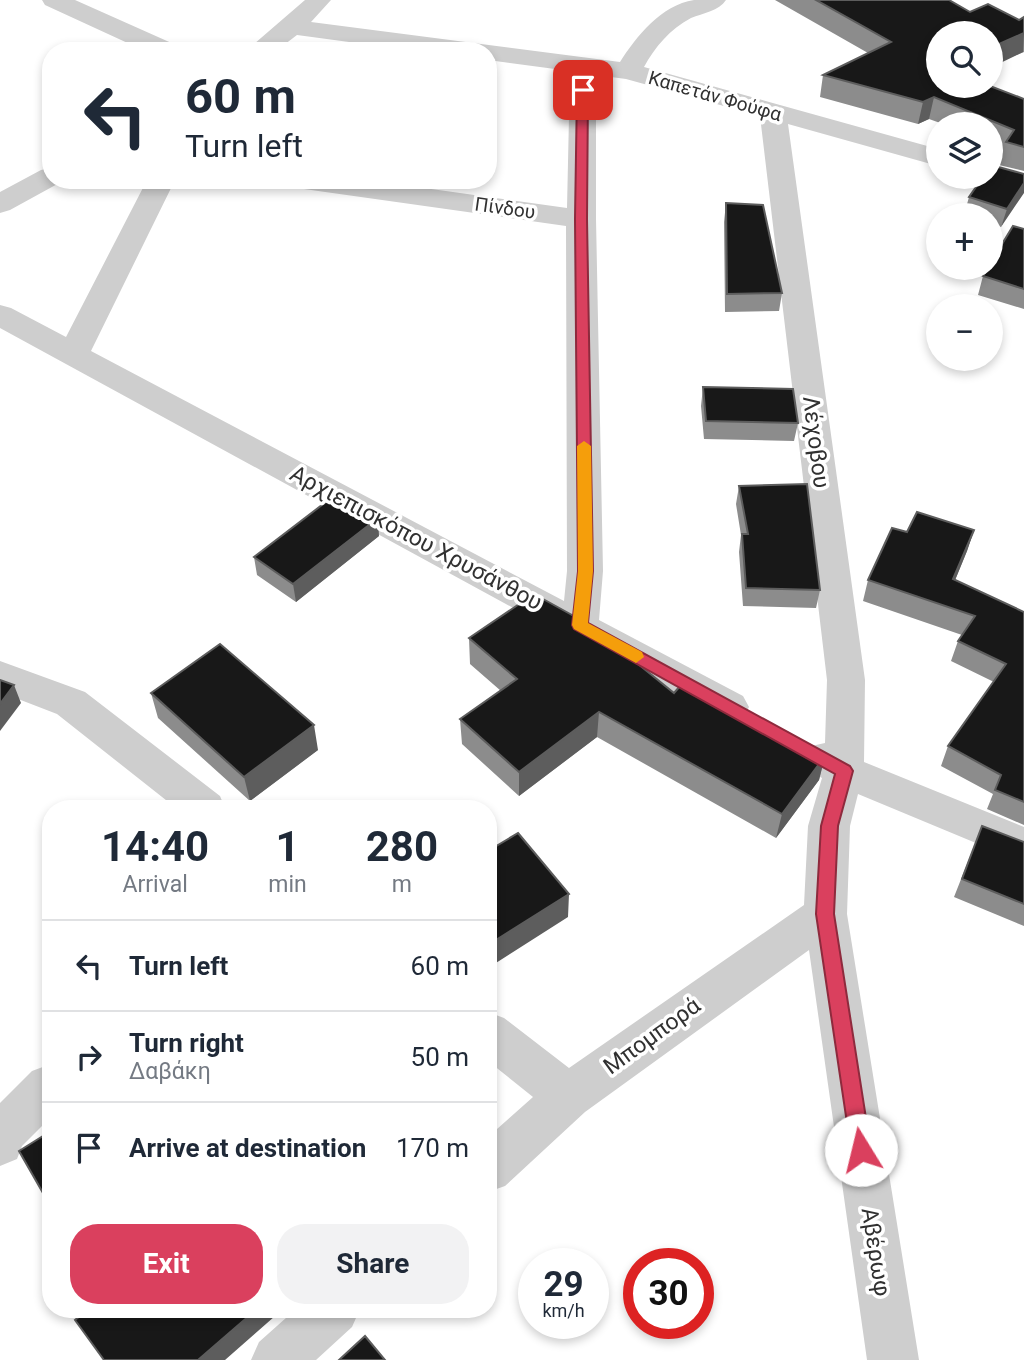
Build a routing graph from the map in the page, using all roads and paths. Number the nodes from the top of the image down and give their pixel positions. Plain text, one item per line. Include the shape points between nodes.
1 (54, 0) edge
2 (319, 0) edge
3 (714, 0) edge
4 (292, 27) junction
5 (147, 42) edge
6 (271, 42) edge
7 (408, 42) edge
8 (497, 53) edge
9 (583, 64) junction
10 (628, 71) junction
11 (773, 113) junction
12 (926, 155) edge
13 (42, 181) edge
14 (156, 189) edge
15 (368, 189) edge
16 (0, 204) edge
17 (581, 219) junction
18 (0, 315) edge
19 (73, 355) junction
20 (580, 625) junction
21 (0, 676) edge
22 (760, 724) edge
23 (796, 744) edge
24 (844, 771) junction
25 (195, 800) edge
26 (1024, 845) edge
27 (825, 914) junction
28 (497, 1040) edge
29 (42, 1093) edge
30 (569, 1096) junction
31 (0, 1143) edge
32 (497, 1161) edge
33 (324, 1318) edge
34 (277, 1360) edge
35 (893, 1360) edge

1 - 5 street
2 - 4 street
3 - 10 street via 680,14 647,40
4 - 6 street
4 - 7 street
8 - 9 street, Καπετάν Φούφα
9 - 10 street, Καπετάν Φούφα
9 - 17 street
10 - 11 street, Καπετάν Φούφα
11 - 12 street, Καπετάν Φούφα
11 - 24 street, Λέχοβου via 846,680
13 - 16 street
14 - 19 street
15 - 17 street, Πίνδου
17 - 20 street via 585,571
18 - 19 street, Αρχιεπισκόπου Χρυσάνθου
19 - 20 street, Αρχιεπισκόπου Χρυσάνθου
20 - 22 street, Αρχιεπισκόπου Χρυσάνθου
21 - 25 street via 71,703
23 - 24 street
24 - 26 street
24 - 27 street, Αβέρωφ via 830,826
27 - 30 street, Μπομπορά
27 - 35 street, Αβέρωφ
28 - 30 street
29 - 31 street via 3,1133
30 - 32 street, Μπομπορά
33 - 34 street

